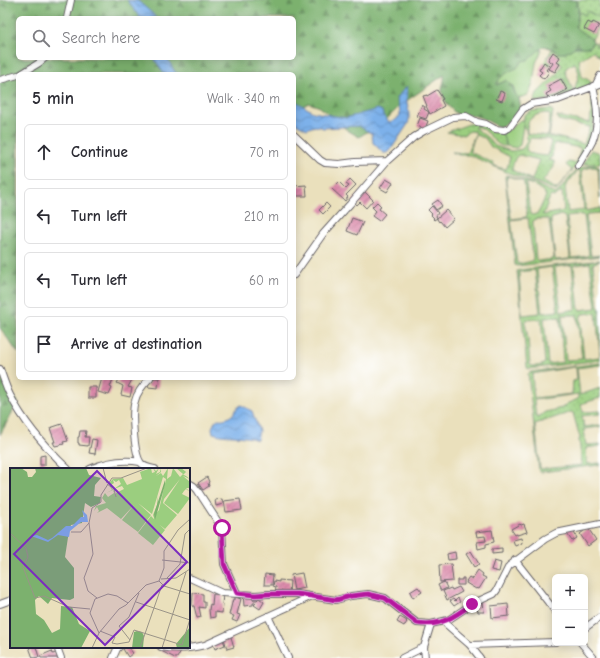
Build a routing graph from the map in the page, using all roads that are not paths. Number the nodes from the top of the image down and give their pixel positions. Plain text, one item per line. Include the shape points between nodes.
1 (71, 0) edge
2 (67, 16) edge
3 (42, 60) edge
4 (24, 72) edge
5 (16, 76) edge
6 (600, 76) edge
7 (0, 80) edge
8 (596, 85) edge
9 (296, 137) edge
10 (386, 161) junction
11 (578, 166) dead end
12 (296, 273) edge
13 (0, 369) edge
14 (148, 380) edge
15 (140, 462) junction
16 (67, 468) edge
17 (93, 468) edge
18 (151, 468) edge
19 (190, 484) edge
20 (600, 524) edge
21 (516, 560) junction
22 (190, 578) edge
23 (237, 593) junction
24 (312, 596) junction
25 (10, 600) edge
26 (0, 604) edge
27 (554, 610) edge
28 (268, 616) junction
29 (600, 617) edge
30 (444, 621) junction
31 (431, 624) junction
32 (588, 626) edge
33 (552, 642) edge
34 (470, 644) junction
35 (584, 646) edge
36 (424, 647) junction
37 (57, 648) edge
38 (118, 648) edge
39 (166, 648) edge
40 (62, 658) edge
41 (113, 658) edge
42 (288, 658) edge
43 (402, 658) edge
44 (425, 658) edge
45 (480, 658) edge
46 (594, 658) edge

1 - 2 street
3 - 4 street
5 - 7 street
6 - 8 street
8 - 10 street via 558,100 531,104 523,109 509,128 504,130 495,129 466,116 453,117 414,137
8 - 11 street via 596,127 592,142
9 - 10 street via 325,163
10 - 12 street via 323,234
13 - 16 street via 20,411 42,441
14 - 15 street via 134,402 133,425
15 - 17 street via 132,460 106,463
15 - 18 street
19 - 23 street via 198,491 222,528 224,564
20 - 21 street via 556,533
21 - 27 street
21 - 30 street via 509,566 494,594
22 - 23 street via 222,593
23 - 24 street
24 - 28 street
24 - 31 street via 336,600 368,594 385,598 417,623
25 - 26 street
28 - 39 street via 205,645 190,649
28 - 42 street
29 - 32 street
30 - 31 street
30 - 34 street
31 - 36 street
33 - 34 street
34 - 45 street
35 - 46 street
36 - 43 street
36 - 44 street
37 - 40 street
38 - 41 street

